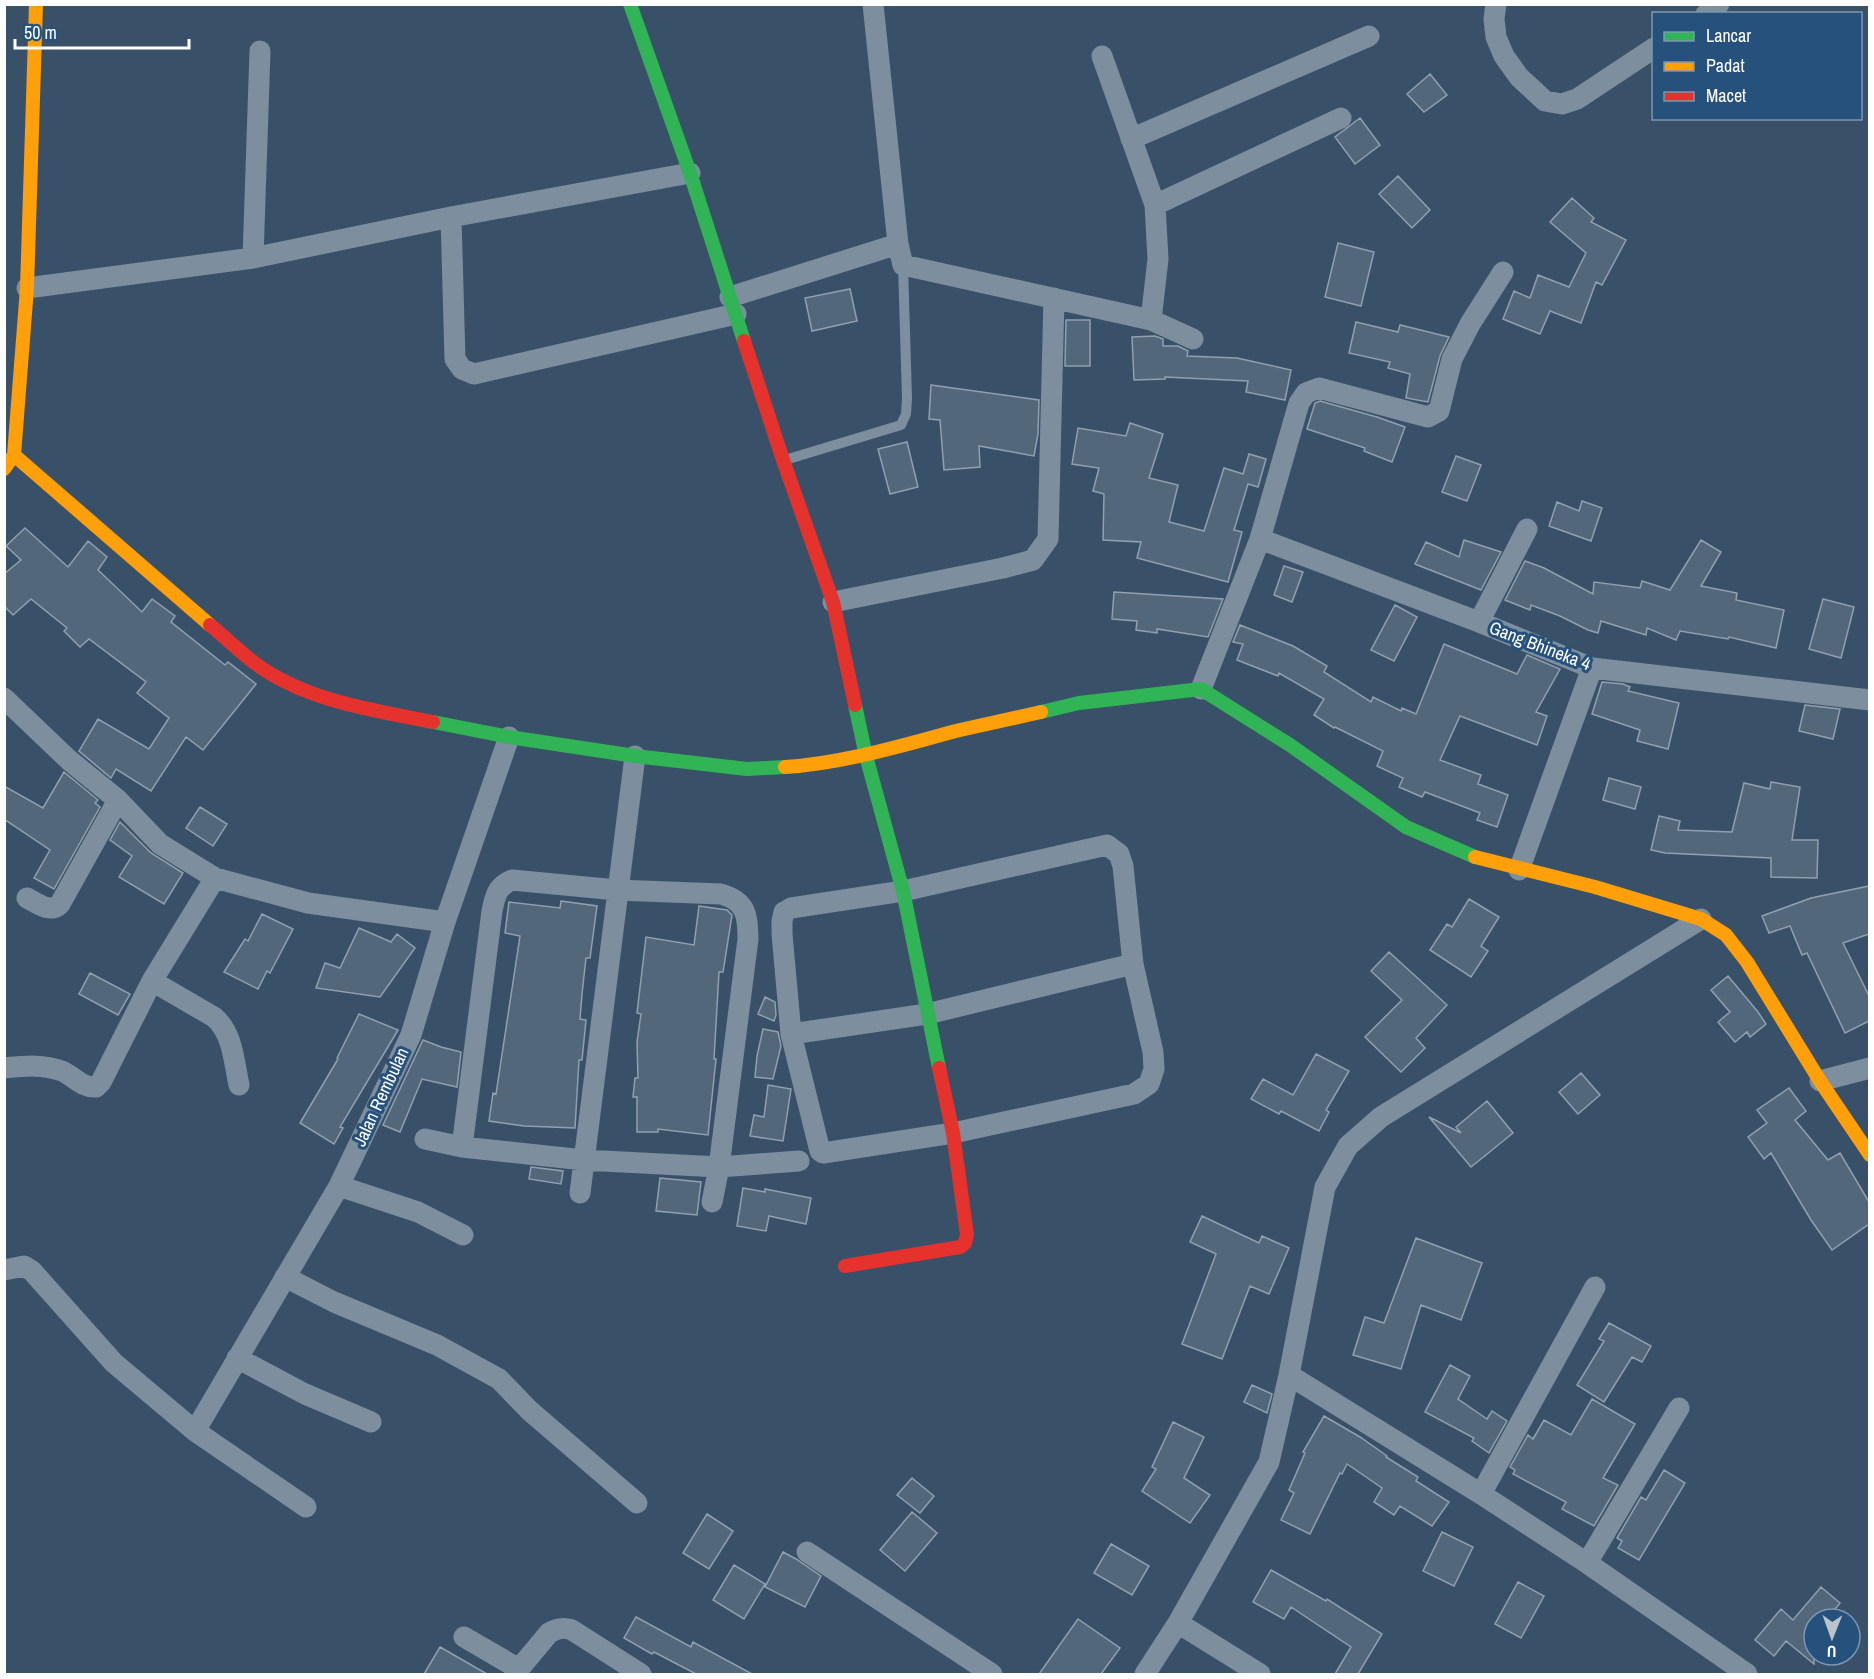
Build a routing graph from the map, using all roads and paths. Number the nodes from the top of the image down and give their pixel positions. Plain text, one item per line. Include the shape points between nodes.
1 (36, 4) edge
2 (630, 4) edge
3 (873, 4) edge
4 (1496, 4) edge
5 (1370, 36) dead end
6 (1652, 49) edge
7 (260, 51) dead end
8 (1102, 56) dead end
9 (1341, 118) dead end
10 (1131, 139) junction
11 (690, 173) junction
12 (1155, 205) junction
13 (451, 218) junction
14 (898, 244) junction
15 (254, 258) junction
16 (903, 265) junction
17 (1503, 272) dead end
18 (27, 288) junction
19 (1054, 298) junction
20 (733, 305) junction
21 (1151, 320) junction
22 (1194, 339) dead end
23 (14, 455) junction
24 (783, 460) junction
25 (4, 469) edge
26 (1527, 529) dead end
27 (1260, 539) junction
28 (833, 602) junction
29 (1479, 622) junction
30 (1592, 668) junction
31 (1201, 689) junction
32 (4, 698) edge
33 (1869, 700) edge
34 (509, 737) junction
35 (634, 756) junction
36 (867, 756) junction
37 (118, 800) junction
38 (1519, 870) junction
39 (215, 878) junction
40 (617, 890) junction
41 (903, 891) junction
42 (27, 898) dead end
43 (1701, 919) junction
44 (445, 922) junction
45 (1133, 964) junction
46 (152, 981) junction
47 (927, 1014) junction
48 (791, 1034) junction
49 (4, 1068) edge
50 (1869, 1068) edge
51 (1820, 1081) junction
52 (239, 1085) dead end
53 (953, 1133) junction
54 (425, 1139) dead end
55 (462, 1147) junction
56 (1869, 1155) edge
57 (584, 1160) junction
58 (799, 1161) dead end
59 (719, 1167) junction
60 (339, 1186) junction
61 (580, 1193) dead end
62 (712, 1203) dead end
63 (463, 1235) dead end
64 (845, 1266) dead end
65 (4, 1270) edge
66 (285, 1276) junction
67 (1595, 1287) dead end
68 (237, 1358) junction
69 (1289, 1375) junction
70 (1679, 1408) dead end
71 (371, 1422) dead end
72 (195, 1431) junction
73 (1481, 1494) junction
74 (637, 1503) dead end
75 (306, 1508) dead end
76 (807, 1552) dead end
77 (1587, 1563) junction
78 (1178, 1623) junction
79 (464, 1637) dead end
80 (1719, 1667) edge
81 (517, 1672) edge
82 (641, 1674) edge
83 (992, 1674) edge
84 (1145, 1674) edge
85 (1260, 1674) edge
86 (1748, 1674) edge

1 - 18 street
2 - 11 street
3 - 14 street
4 - 6 street via 1496,37 1504,56 1519,77 1545,101 1562,104 1577,99
5 - 10 street
7 - 15 street
8 - 10 street
9 - 12 street
10 - 12 street
11 - 13 street
11 - 20 street
12 - 21 street via 1158,259
13 - 15 street
13 - 20 street via 455,359 462,369 474,374
14 - 16 street
14 - 20 street
15 - 18 street
16 - 19 street
16 - 24 lane via 907,398 901,425
17 - 27 street via 1452,359 1439,411 1428,417 1319,387 1306,393 1299,403
18 - 23 street
19 - 21 street
19 - 28 street via 1048,539 1033,560
20 - 24 street
21 - 22 street
23 - 25 street
23 - 34 street via 256,664 304,691 366,709
24 - 28 street
26 - 29 street
27 - 29 street, Gang Bhineka 4
27 - 31 street
28 - 36 street
29 - 30 street, Gang Bhineka 4
30 - 33 street, Gang Bhineka 4
30 - 38 street
31 - 36 street via 1058,706
31 - 38 street via 1290,745 1406,827 1479,859
32 - 37 street
34 - 35 street
34 - 44 street, Jalan Rembulan
35 - 36 street via 747,769 816,765
35 - 40 street
36 - 41 street
37 - 39 street via 160,844
37 - 42 street via 60,904 49,909
38 - 43 street via 1594,887
39 - 44 street via 308,903
39 - 46 street
40 - 55 street via 512,880 502,884 495,894
40 - 57 street
40 - 59 street via 721,894 735,898 748,921
41 - 45 street via 1107,845 1119,854 1123,866
41 - 47 street
41 - 48 street via 784,912 782,934
43 - 51 street via 1726,935 1747,962
43 - 69 street via 1381,1117 1348,1146 1325,1187
44 - 60 street, Jalan Rembulan via 411,1035
45 - 47 street
45 - 53 street via 1153,1052 1154,1069 1149,1084 1134,1094
46 - 49 street via 96,1087 83,1086 74,1077 36,1065
46 - 52 street via 223,1025
47 - 48 street
47 - 53 street
48 - 53 street via 823,1153
50 - 51 street
51 - 56 street
53 - 64 street via 965,1243
54 - 55 street
55 - 57 street
57 - 59 street
57 - 61 street
58 - 59 street
59 - 62 street
60 - 63 street via 418,1212
60 - 66 street, Jalan Rembulan
65 - 72 street via 24,1266 32,1270 114,1363
66 - 68 street, Jalan Rembulan
66 - 74 street via 334,1302 437,1345 498,1379 530,1412
67 - 73 street
68 - 71 street via 305,1394
68 - 72 street, Jalan Rembulan
69 - 73 street
69 - 78 street via 1269,1462
70 - 77 street
72 - 75 street
73 - 77 street
76 - 83 street
77 - 80 street
78 - 84 street
78 - 85 street
79 - 81 street
80 - 86 street
81 - 82 street via 549,1633 565,1628

